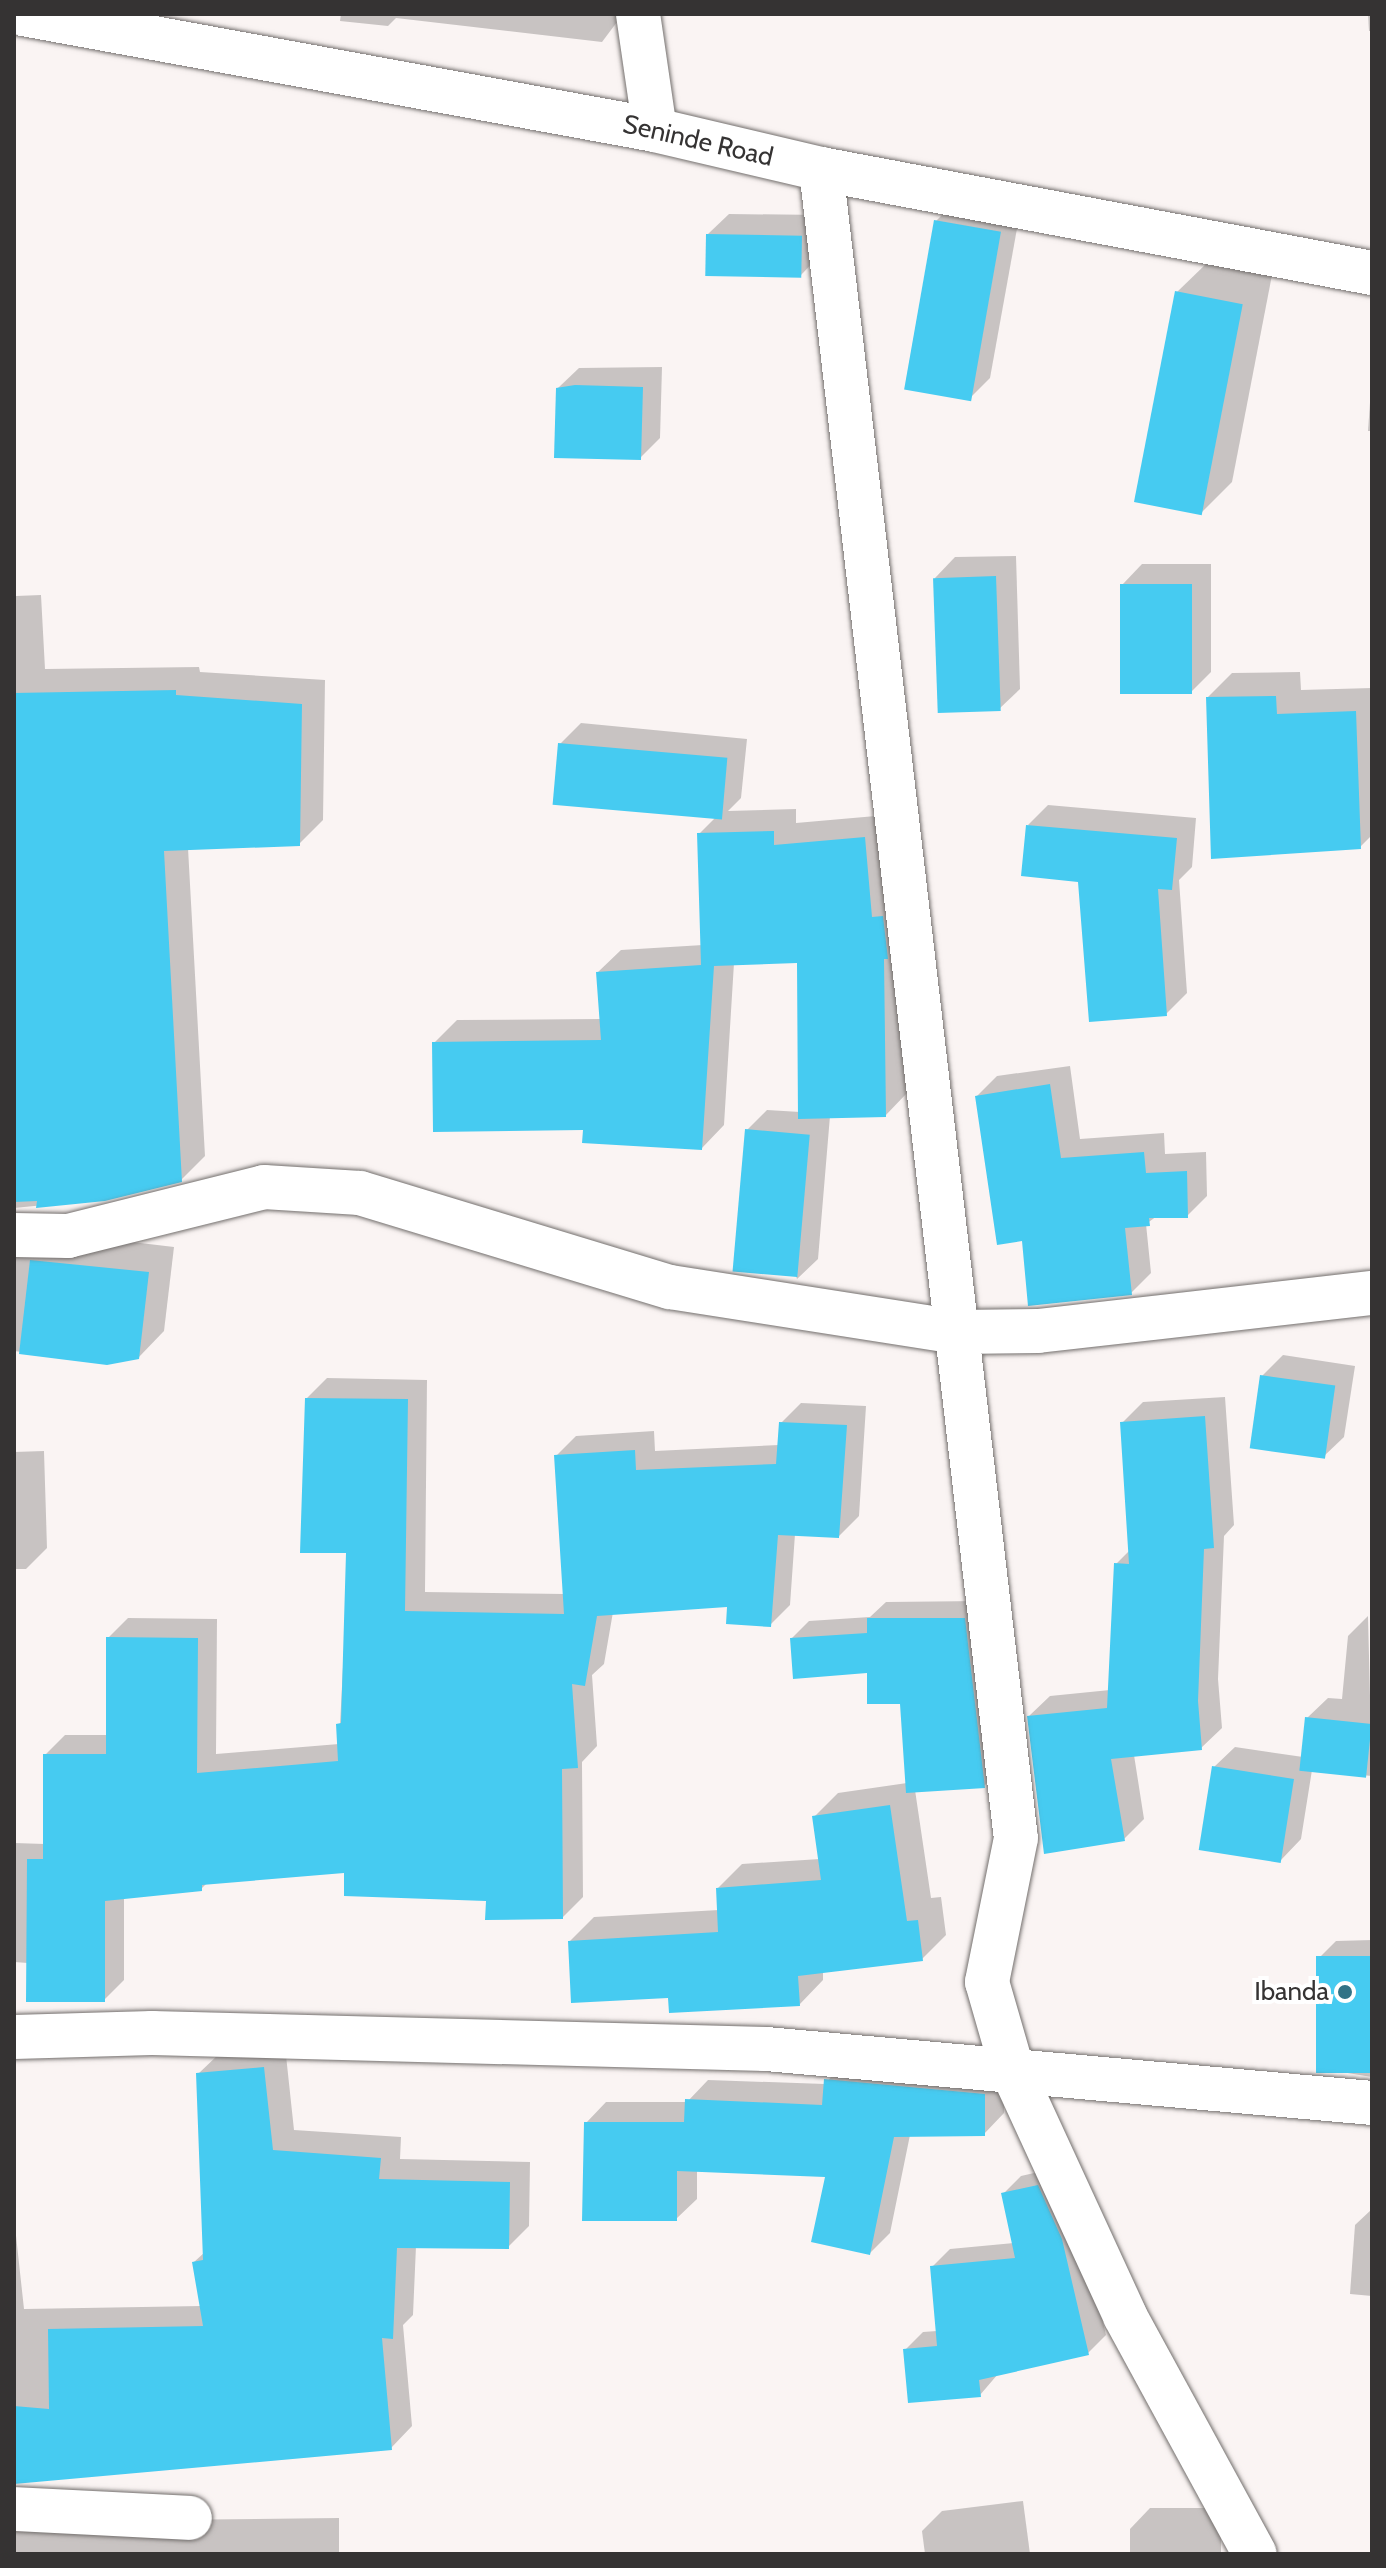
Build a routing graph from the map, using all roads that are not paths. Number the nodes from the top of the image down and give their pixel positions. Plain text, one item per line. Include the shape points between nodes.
1 (23, 14) edge
2 (638, 14) edge
3 (655, 130) junction
4 (821, 169) junction
5 (1372, 273) edge
6 (14, 1235) edge
7 (1372, 1293) edge
8 (957, 1332) junction
9 (14, 2037) edge
10 (1013, 2072) junction
11 (1372, 2103) edge
12 (14, 2509) edge
13 (190, 2518) dead end
14 (1255, 2554) edge

1 - 3 street, Seninde Road
2 - 3 street
3 - 4 street, Seninde Road
4 - 5 street, Seninde Road
4 - 8 street
6 - 8 street via 68,1236 264,1187 360,1193 670,1287
7 - 8 street via 1038,1331
8 - 10 street via 1016,1838 987,1982
9 - 10 street via 152,2033 766,2049
10 - 11 street
10 - 14 street via 1125,2316
12 - 13 street

